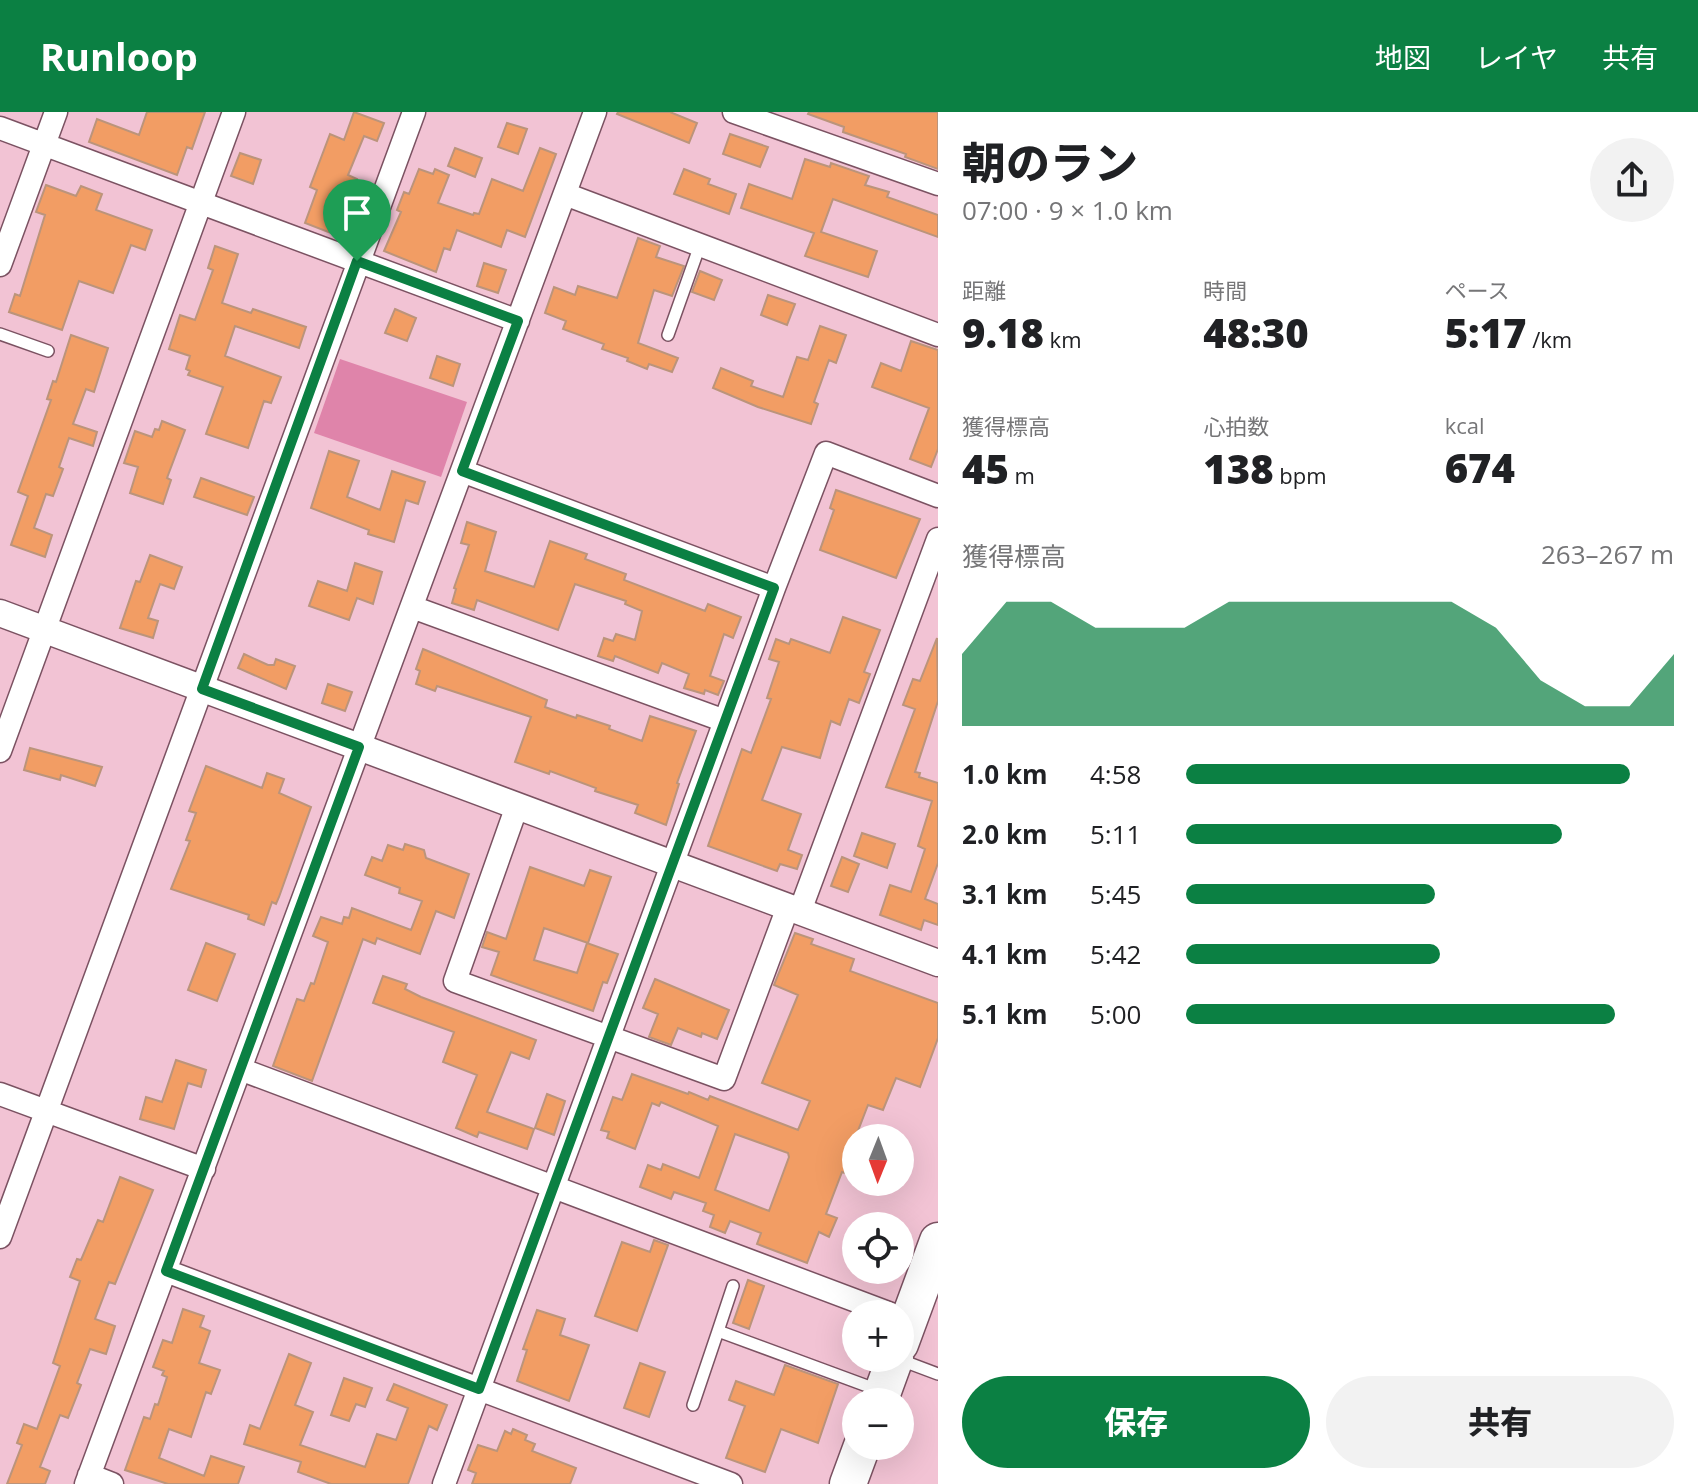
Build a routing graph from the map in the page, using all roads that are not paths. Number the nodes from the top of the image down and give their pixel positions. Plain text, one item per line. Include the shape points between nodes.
1 (56, 112) edge
2 (234, 112) edge
3 (414, 112) edge
4 (595, 112) edge
5 (734, 112) edge
6 (0, 128) edge
7 (44, 145) junction
8 (938, 184) edge
9 (565, 194) junction
10 (200, 203) junction
11 (700, 245) junction
12 (357, 261) junction
13 (0, 265) edge
14 (518, 321) junction
15 (0, 334) edge
16 (668, 335) dead end
17 (938, 335) edge
18 (48, 351) dead end
19 (462, 471) junction
20 (938, 496) edge
21 (938, 539) edge
22 (774, 588) junction
23 (412, 607) junction
24 (0, 613) edge
25 (46, 631) junction
26 (202, 689) junction
27 (725, 721) junction
28 (359, 747) junction
29 (0, 751) edge
30 (517, 806) junction
31 (672, 864) junction
32 (794, 909) junction
33 (938, 963) edge
34 (609, 1036) junction
35 (240, 1069) junction
36 (0, 1094) edge
37 (47, 1111) junction
38 (204, 1169) junction
39 (553, 1185) junction
40 (0, 1237) edge
41 (938, 1241) edge
42 (166, 1271) junction
43 (733, 1286) dead end
44 (867, 1300) edge
45 (914, 1300) edge
46 (718, 1331) junction
47 (914, 1365) edge
48 (938, 1374) edge
49 (858, 1388) edge
50 (479, 1389) junction
51 (693, 1405) dead end
52 (857, 1460) edge
53 (87, 1480) edge
54 (112, 1484) edge
55 (444, 1484) edge
56 (731, 1484) edge
57 (848, 1484) edge

1 - 7 street
2 - 10 street
3 - 12 street
4 - 9 street
5 - 8 street
6 - 7 street
7 - 10 street
7 - 13 street
9 - 11 street
9 - 14 street
10 - 12 street
10 - 25 street
11 - 16 lane
11 - 17 street
12 - 14 street
12 - 26 street
14 - 19 street
15 - 18 lane
19 - 22 street
19 - 23 street
20 - 22 street via 826,453
21 - 32 street
22 - 27 street
23 - 27 street
23 - 28 street
24 - 25 street
25 - 26 street
25 - 29 street
26 - 28 street
26 - 37 street
27 - 31 street
28 - 30 street
28 - 35 street
30 - 31 street
30 - 34 street via 455,981
31 - 32 street
31 - 34 street
32 - 33 street
32 - 34 street via 724,1079
34 - 39 street
35 - 38 street
35 - 39 street
36 - 37 street
37 - 38 street
37 - 40 street
38 - 42 street
39 - 44 street
39 - 50 street
41 - 45 highway
42 - 50 street
42 - 53 street
43 - 46 lane
46 - 49 lane
46 - 51 lane
47 - 48 lane
50 - 55 street
50 - 56 street
52 - 57 highway
53 - 54 street

